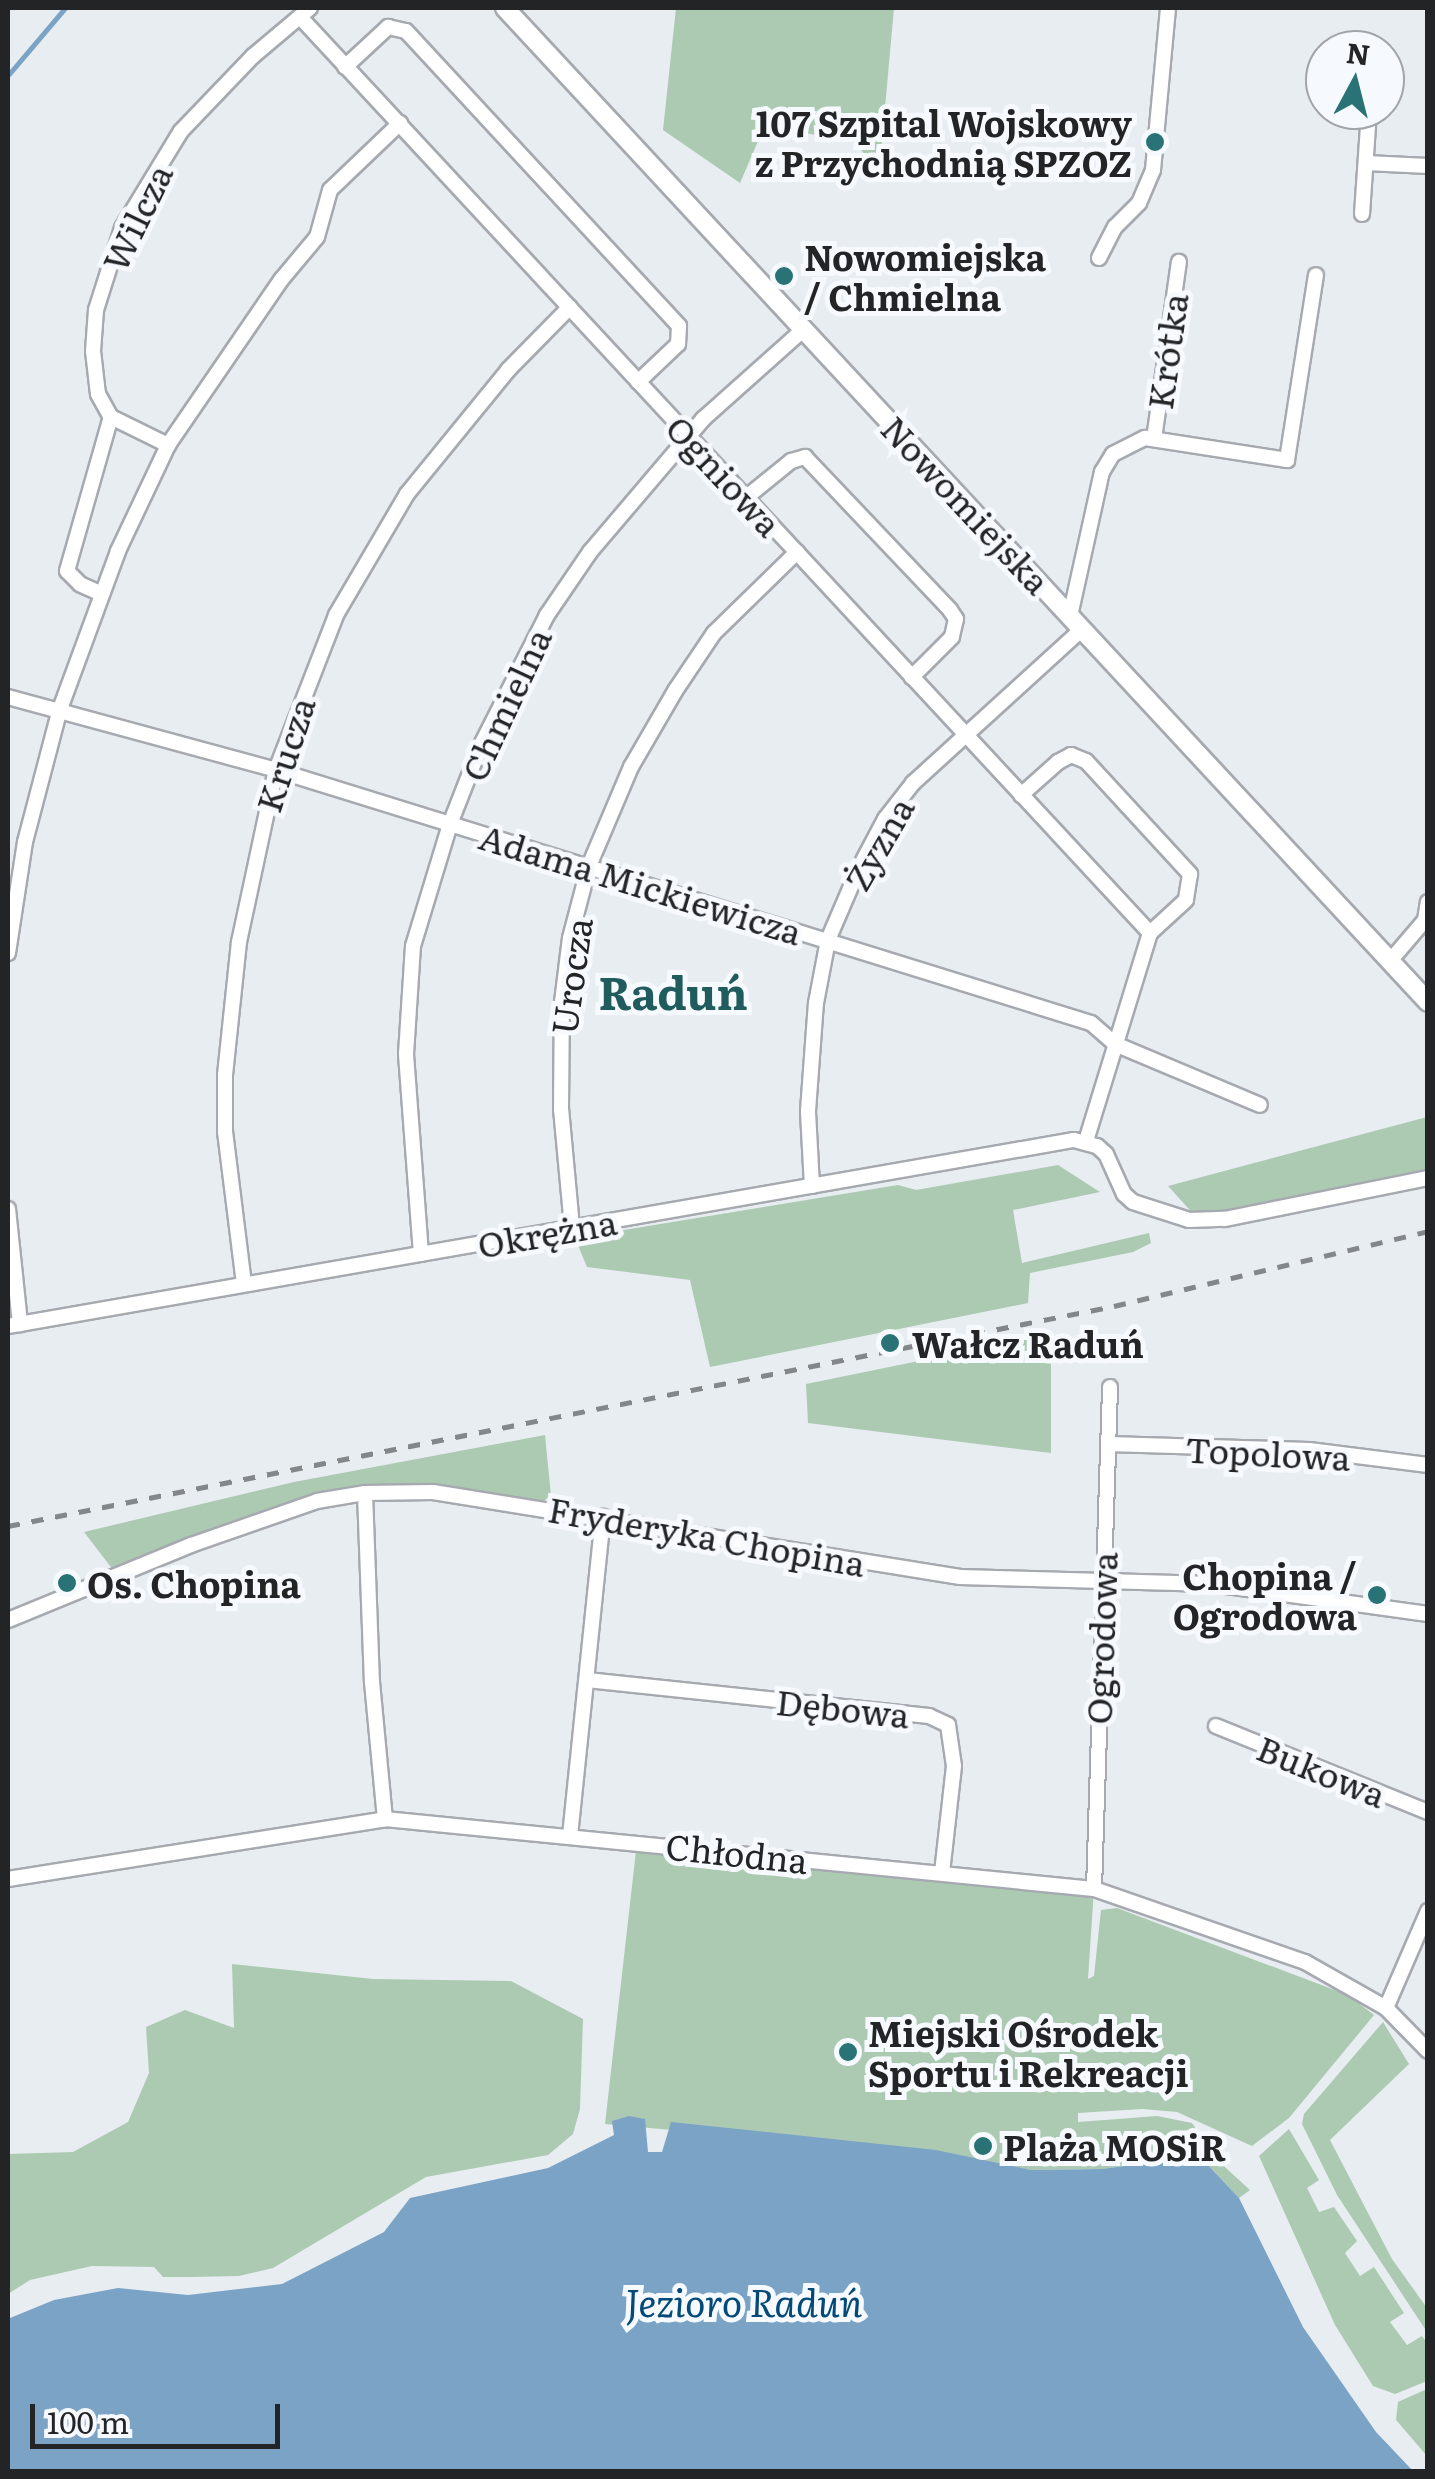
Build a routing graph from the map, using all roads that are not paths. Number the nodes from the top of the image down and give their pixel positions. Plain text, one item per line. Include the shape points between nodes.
1 (505, 8) edge
2 (1168, 8) edge
3 (305, 12) edge
4 (344, 67) junction
5 (400, 123) junction
6 (1368, 130) edge
7 (1366, 163) junction
8 (1428, 166) edge
9 (1362, 214) dead end
10 (1099, 258) dead end
11 (1179, 262) dead end
12 (1316, 274) dead end
13 (570, 307) junction
14 (804, 329) junction
15 (638, 382) junction
16 (111, 416) junction
17 (690, 436) junction
18 (1154, 440) junction
19 (168, 445) junction
20 (748, 496) junction
21 (797, 552) junction
22 (102, 594) junction
23 (1076, 622) junction
24 (912, 677) junction
25 (8, 698) edge
26 (60, 709) junction
27 (965, 733) junction
28 (276, 770) junction
29 (1022, 795) junction
30 (450, 824) junction
31 (589, 866) junction
32 (1428, 902) edge
33 (1150, 933) junction
34 (828, 940) junction
35 (8, 953) edge
36 (1390, 961) junction
37 (1428, 1002) edge
38 (1115, 1044) junction
39 (1260, 1105) dead end
40 (1086, 1141) junction
41 (1428, 1178) edge
42 (812, 1186) junction
43 (8, 1209) edge
44 (572, 1228) junction
45 (420, 1254) junction
46 (244, 1284) junction
47 (14, 1326) edge
48 (1110, 1387) dead end
49 (1108, 1444) junction
50 (1428, 1465) edge
51 (364, 1493) junction
52 (603, 1517) junction
53 (1102, 1582) junction
54 (1428, 1614) edge
55 (8, 1620) edge
56 (587, 1680) junction
57 (1216, 1726) dead end
58 (1428, 1812) edge
59 (384, 1819) junction
60 (570, 1836) junction
61 (942, 1873) junction
62 (8, 1879) edge
63 (1094, 1889) junction
64 (1428, 1911) edge
65 (1386, 2008) junction
66 (1428, 2052) edge

1 - 14 street, Nowomiejska
2 - 10 street via 1152,170 1139,203 1115,227
3 - 4 street, Ogniowa
3 - 16 street, Wilcza via 181,131 122,228 96,310 93,351 98,394
4 - 5 street, Ogniowa
4 - 15 street via 388,27 406,31 679,326 678,344
5 - 13 street, Ogniowa
5 - 19 street via 330,190 317,236
6 - 7 street
7 - 8 street
7 - 9 street
11 - 18 street, Krótka
12 - 18 street via 1287,460
13 - 15 street, Ogniowa
13 - 28 street, Krucza via 485,396 407,494 336,615
14 - 17 street, Chmielna
14 - 23 street, Nowomiejska
15 - 17 street, Ogniowa
16 - 19 street
16 - 22 street via 67,570
17 - 20 street, Ogniowa
17 - 30 street, Chmielna via 590,552 548,614 481,745
18 - 23 street via 1112,454 1102,472
19 - 22 street
20 - 21 street, Ogniowa
20 - 24 street via 805,457 950,610 956,619 952,637
21 - 24 street, Ogniowa
21 - 31 street, Urocza via 714,634 675,691 630,767
22 - 26 street
23 - 27 street, Żyzna
23 - 36 street, Nowomiejska
24 - 27 street, Ogniowa
25 - 26 street, Adama Mickiewicza
26 - 28 street, Adama Mickiewicza
26 - 35 street via 25,842
27 - 29 street, Ogniowa
27 - 34 street, Żyzna via 885,820
28 - 30 street, Adama Mickiewicza
28 - 46 street, Krucza via 238,942 225,1075 225,1132
29 - 33 street, Ogniowa
29 - 33 street via 1058,762 1071,756 1086,762 1190,874 1186,900
30 - 31 street, Adama Mickiewicza
30 - 45 street, Chmielna via 413,946 407,998 410,1162
31 - 34 street, Adama Mickiewicza
31 - 44 street, Urocza via 562,1002 561,1110
32 - 36 street via 1425,920
33 - 38 street
34 - 38 street, Adama Mickiewicza via 1091,1023
34 - 42 street, Żyzna via 810,1051
36 - 37 street, Nowomiejska
38 - 39 street, Adama Mickiewicza
38 - 40 street
40 - 41 street via 1106,1154 1134,1202 1189,1220
40 - 42 street, Okrężna
42 - 44 street, Okrężna
43 - 47 street
44 - 45 street, Okrężna
45 - 46 street, Okrężna
46 - 47 street, Okrężna
48 - 49 street, Ogrodowa
49 - 50 street, Topolowa via 1309,1450
49 - 53 street, Ogrodowa
51 - 52 street, Fryderyka Chopina via 433,1492
51 - 55 street, Fryderyka Chopina via 318,1501 192,1544
51 - 59 street
52 - 53 street, Fryderyka Chopina via 943,1575
52 - 56 street
53 - 54 street, Fryderyka Chopina via 1212,1584
53 - 63 street, Ogrodowa
56 - 60 street
56 - 61 street, Dębowa via 930,1716 948,1725 954,1766
57 - 58 street, Bukowa
59 - 60 street, Chłodna
59 - 62 street, Chłodna
60 - 61 street, Chłodna
61 - 63 street, Chłodna
63 - 65 street, Chłodna via 1305,1962
64 - 65 street
65 - 66 street, Chłodna

